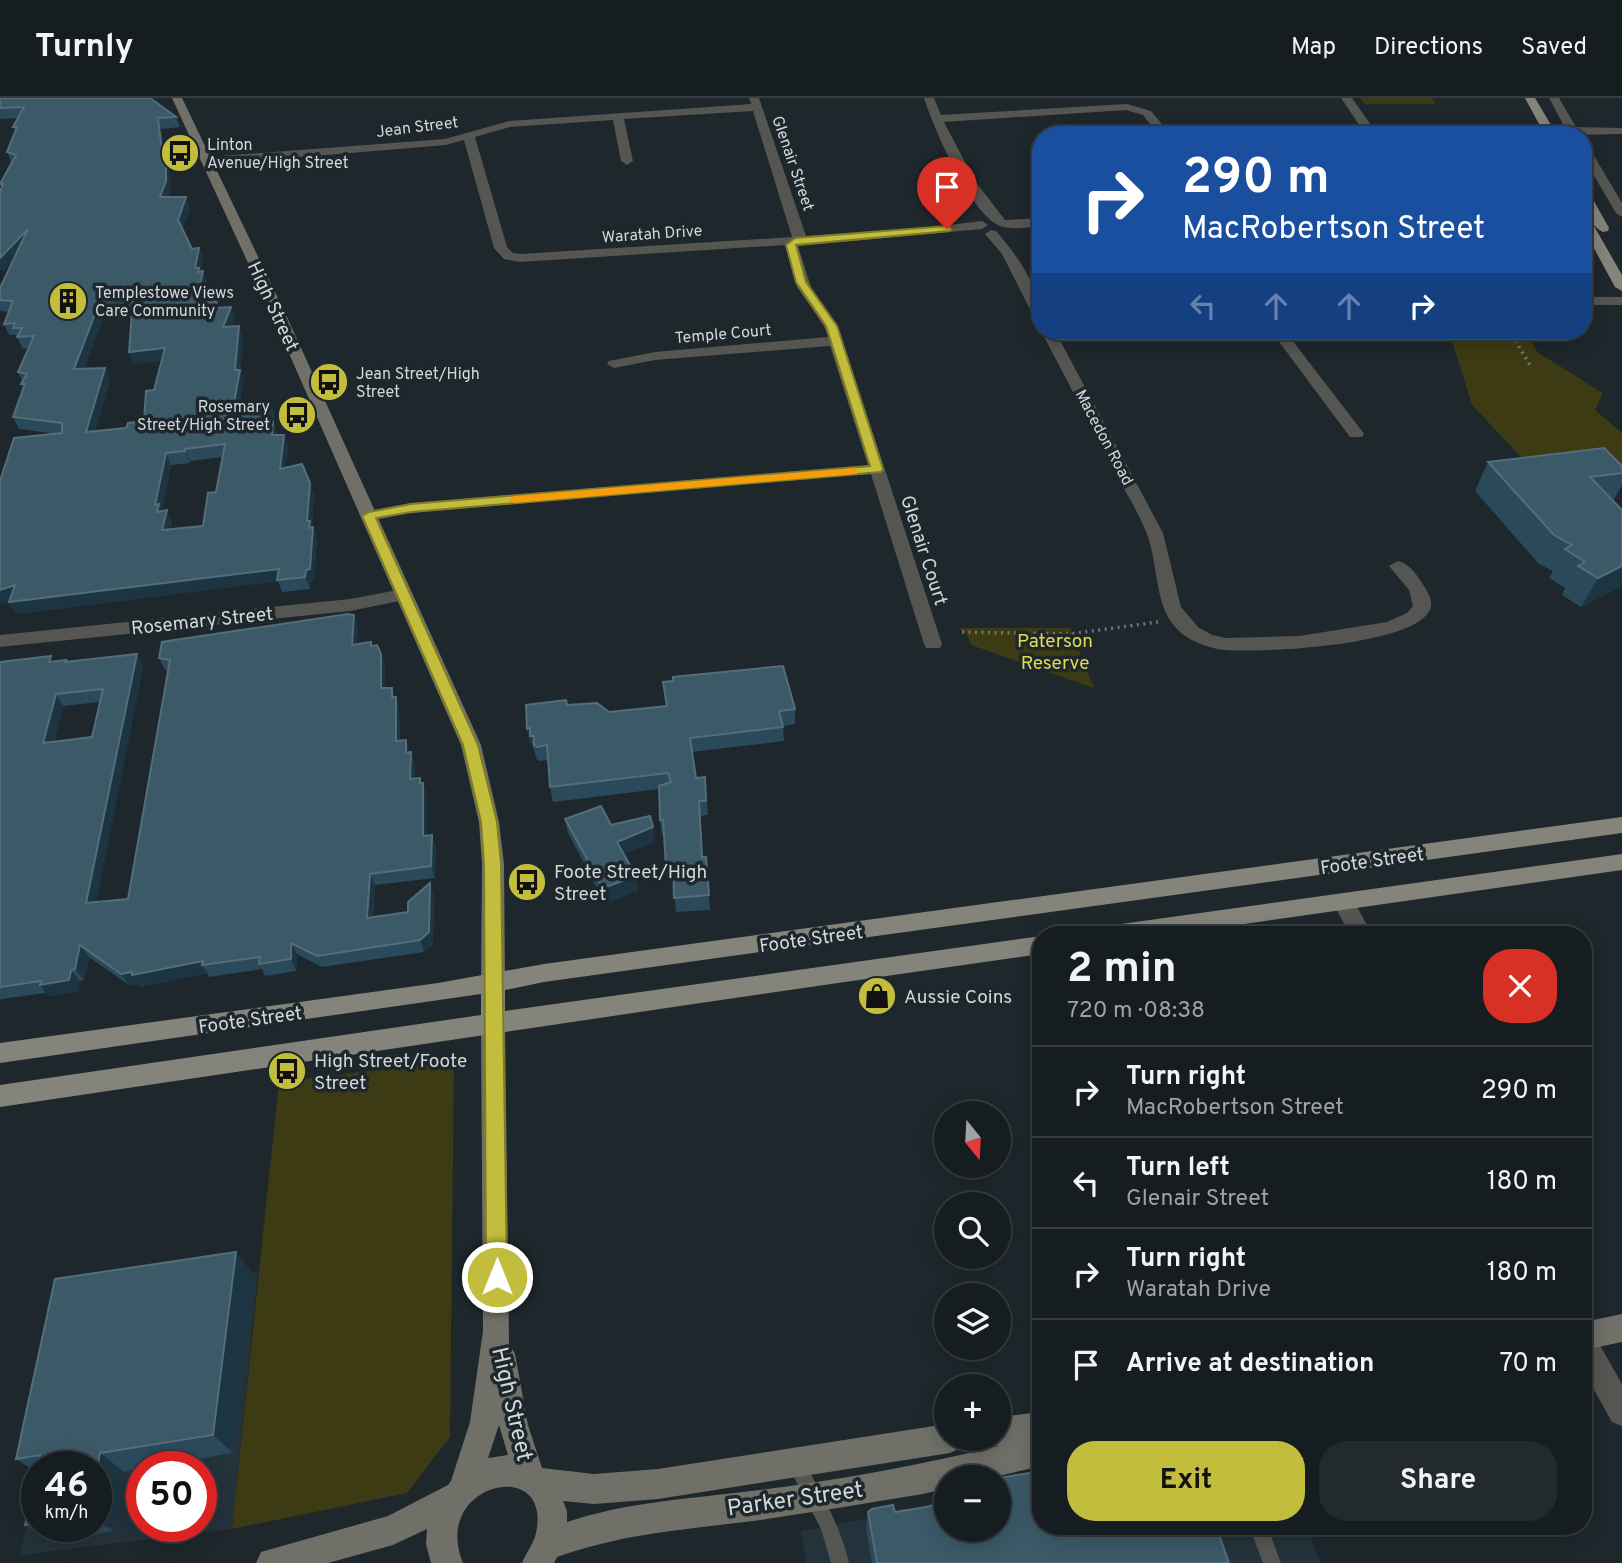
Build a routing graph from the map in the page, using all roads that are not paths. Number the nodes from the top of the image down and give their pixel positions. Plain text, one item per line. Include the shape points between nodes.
1 (177, 98) edge
2 (929, 98) edge
3 (1346, 98) edge
4 (1517, 98) edge
5 (1530, 98) edge
6 (1553, 98) edge
7 (755, 102) edge
8 (618, 116) junction
9 (937, 119) junction
10 (1158, 126) edge
11 (1366, 126) edge
12 (1532, 126) edge
13 (1545, 126) edge
14 (1570, 126) edge
15 (1622, 131) edge
16 (1592, 132) edge
17 (469, 136) junction
18 (627, 161) dead end
19 (206, 162) junction
20 (1592, 163) edge
21 (1592, 208) edge
22 (1622, 214) edge
23 (1032, 224) edge
24 (995, 228) junction
25 (1592, 234) edge
26 (795, 241) junction
27 (1622, 261) edge
28 (1622, 288) edge
29 (1032, 300) edge
30 (1592, 301) edge
31 (1622, 301) edge
32 (1053, 340) edge
33 (1285, 340) edge
34 (836, 341) junction
35 (614, 364) dead end
36 (1356, 435) dead end
37 (877, 469) junction
38 (369, 516) junction
39 (1398, 566) dead end
40 (403, 595) junction
41 (0, 641) edge
42 (933, 644) dead end
43 (1622, 825) edge
44 (1622, 862) edge
45 (1343, 902) junction
46 (1171, 926) edge
47 (1356, 926) edge
48 (1032, 946) edge
49 (493, 982) junction
50 (493, 1024) junction
51 (0, 1054) edge
52 (0, 1096) edge
53 (1622, 1328) edge
54 (497, 1331) junction
55 (1592, 1334) edge
56 (1592, 1359) edge
57 (1622, 1412) edge
58 (1032, 1428) edge
59 (1011, 1431) edge
60 (934, 1440) edge
61 (1032, 1453) edge
62 (795, 1462) junction
63 (534, 1479) junction
64 (459, 1492) junction
65 (813, 1496) junction
66 (1261, 1535) edge
67 (543, 1553) edge
68 (272, 1563) edge
69 (447, 1563) edge
70 (840, 1563) edge
71 (1272, 1563) edge

1 - 19 main road, High Street
2 - 9 street
3 - 11 street
4 - 12 main road
5 - 13 main road
6 - 14 street
7 - 8 street, Jean Street
7 - 26 street, Glenair Street via 800,236
8 - 17 street, Jean Street via 509,124
8 - 18 street
9 - 10 street via 1127,107 1147,113
9 - 24 street
15 - 16 street
17 - 19 street, Jean Street via 446,142
17 - 26 street, Waratah Drive via 500,248 509,256
19 - 38 main road, High Street
20 - 22 street
21 - 27 main road
23 - 24 street, Waratah Drive
24 - 26 street, Waratah Drive
24 - 29 street
25 - 28 main road
26 - 34 street, Glenair Street via 791,245 801,282 829,321
30 - 31 street
32 - 39 street, Macedon Road via 1160,545 1166,592 1187,628 1204,639 1226,644 1304,642 1367,633 1410,620 1422,610 1420,596
33 - 36 street
34 - 35 street, Temple Court via 655,356
34 - 37 street, Glenair Street
37 - 38 street via 411,508
37 - 42 street, Glenair Court
38 - 40 main road, High Street
40 - 41 street, Rosemary Street via 350,605
40 - 49 main road, High Street via 471,745 482,783 493,864
43 - 49 main road, Foote Street
44 - 45 main road, Foote Street
45 - 46 main road, Foote Street
45 - 47 street
48 - 50 main road, Foote Street
49 - 50 main road, High Street
49 - 51 main road, Foote Street
50 - 52 main road, Foote Street
50 - 54 main road, High Street
53 - 55 main road
54 - 63 main road, High Street via 513,1425
54 - 64 main road, High Street via 485,1422
56 - 57 street
58 - 59 main road
60 - 62 main road, Parker Street
61 - 65 main road, Parker Street via 923,1479
62 - 63 main road, Parker Street via 607,1489 573,1489
62 - 65 lane
63 - 64 main road, Parker Street via 517,1470 497,1470 476,1477
63 - 67 main road, High Street via 548,1495 552,1510
64 - 68 main road via 393,1530
64 - 69 main road, High Street via 441,1536
65 - 67 main road, Parker Street via 595,1528
65 - 70 lane
66 - 71 lane

